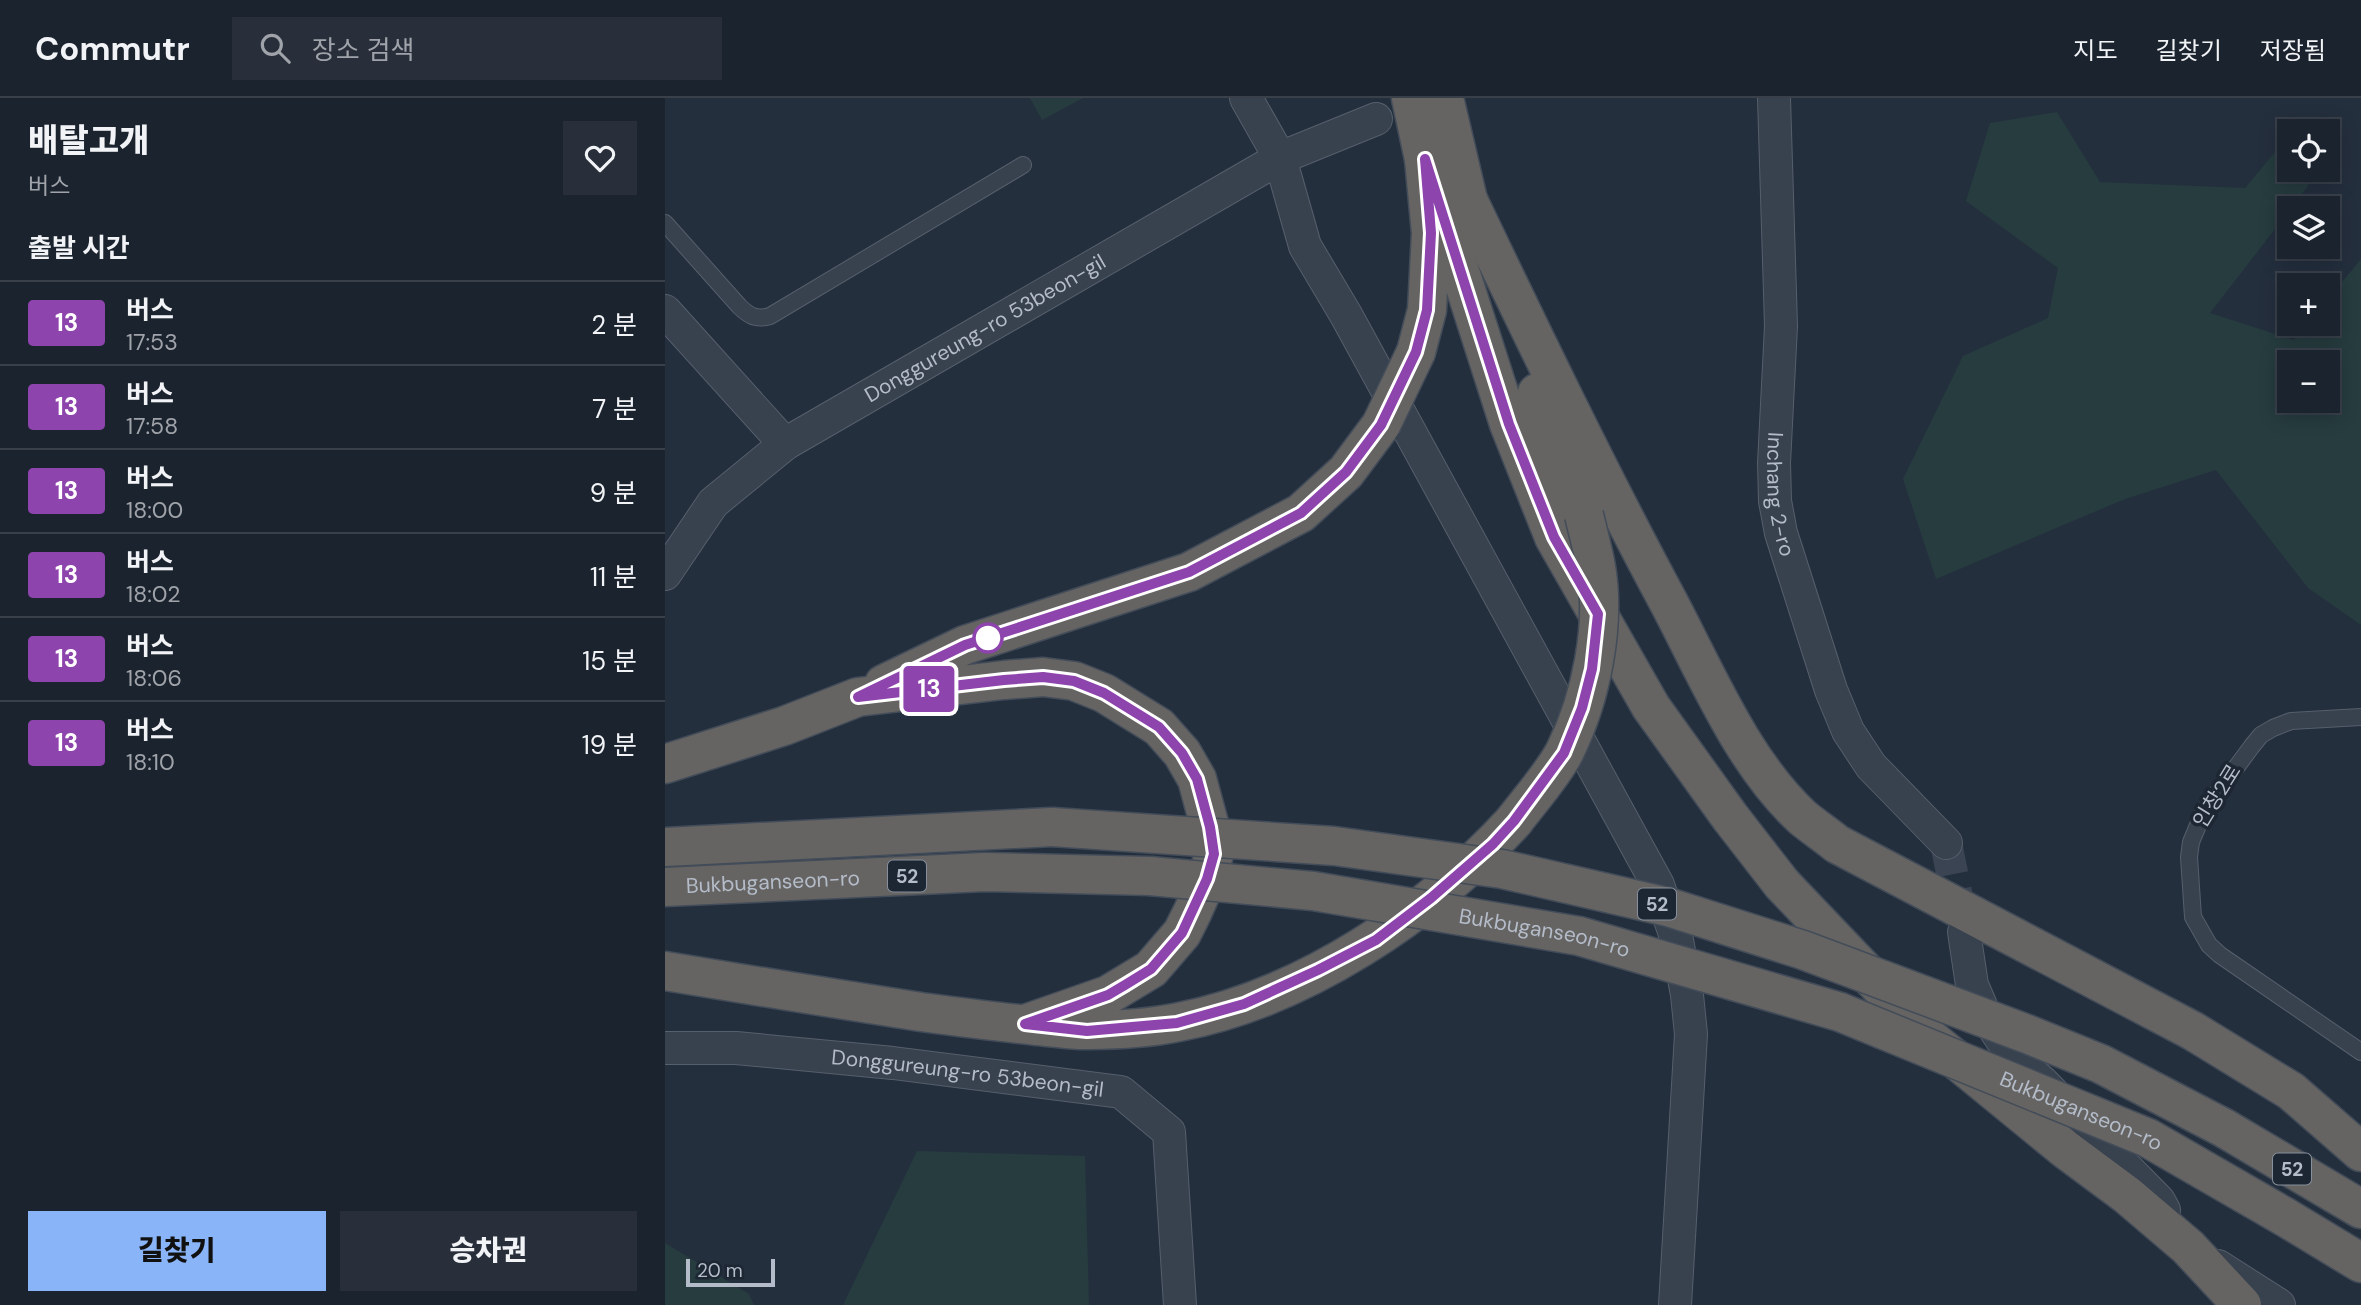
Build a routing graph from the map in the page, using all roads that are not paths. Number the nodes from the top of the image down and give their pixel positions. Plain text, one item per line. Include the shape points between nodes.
1 (1246, 98) edge
2 (1411, 98) edge
3 (1444, 98) edge
4 (1774, 98) edge
5 (1376, 119) dead end
6 (1280, 158) junction
7 (1425, 159) junction
8 (1023, 165) dead end
9 (1468, 200) junction
10 (665, 223) edge
11 (665, 311) edge
12 (785, 444) junction
13 (665, 574) edge
14 (858, 697) junction
15 (2361, 718) edge
16 (665, 764) edge
17 (1946, 843) tunnel mouth
18 (665, 847) edge
19 (665, 887) edge
20 (1964, 932) tunnel mouth
21 (665, 971) edge
22 (1025, 1024) junction
23 (665, 1048) edge
24 (2361, 1052) edge
25 (2298, 1097) junction
26 (2361, 1131) edge
27 (2361, 1152) edge
28 (2361, 1209) edge
29 (2188, 1247) junction
30 (2361, 1263) edge
31 (1180, 1305) edge
32 (1675, 1305) edge
33 (2242, 1305) edge
34 (2279, 1305) edge

1 - 6 street
2 - 7 highway
3 - 9 highway
4 - 17 street, Inchang 2-ro via 1781,326 1774,463 1781,533 1848,731 1871,766
5 - 6 street, Donggureung-ro 53beon-gil
6 - 12 street, Donggureung-ro 53beon-gil
6 - 32 street via 1305,246 1658,885 1677,940 1691,1034
7 - 14 highway, bridge via 1431,233 1427,310 1416,352 1381,425 1346,472 1301,513 1189,572 965,645
7 - 29 highway via 1509,424 1554,537 1651,706 1783,884 1927,1036
8 - 10 lane via 760,319 739,306
9 - 22 highway, bridge via 1584,515 1596,570 1598,626 1592,669 1564,753 1493,844 1431,898 1376,940 1298,980 1244,1004 1177,1023 1087,1031
9 - 25 highway via 1609,492 1730,722 1803,818 1837,844 2193,1031
11 - 12 street
12 - 13 street, Donggureung-ro 53beon-gil via 713,503
14 - 16 highway
14 - 22 highway via 1043,677 1074,681 1104,693 1159,727 1197,779 1214,854 1182,933 1151,969 1108,995
15 - 24 lane, 인창2로 via 2291,721 2261,735 2204,811 2189,857 2193,917 2209,945
18 - 28 highway, Bukbuganseon-ro / 52, bridge via 1052,827 1334,846 1502,869 1668,907 1803,950 2039,1039 2101,1064 2224,1128
19 - 30 highway, Bukbuganseon-ro / 52, bridge via 985,872 1150,876 1313,891 1579,936 1840,1012 2148,1138
20 - 29 street via 1972,985 2013,1057 2159,1201
21 - 22 highway
23 - 31 street, Donggureung-ro 53beon-gil via 750,1049 1121,1092 1169,1132
25 - 26 street
25 - 27 highway
29 - 33 highway
29 - 34 street

